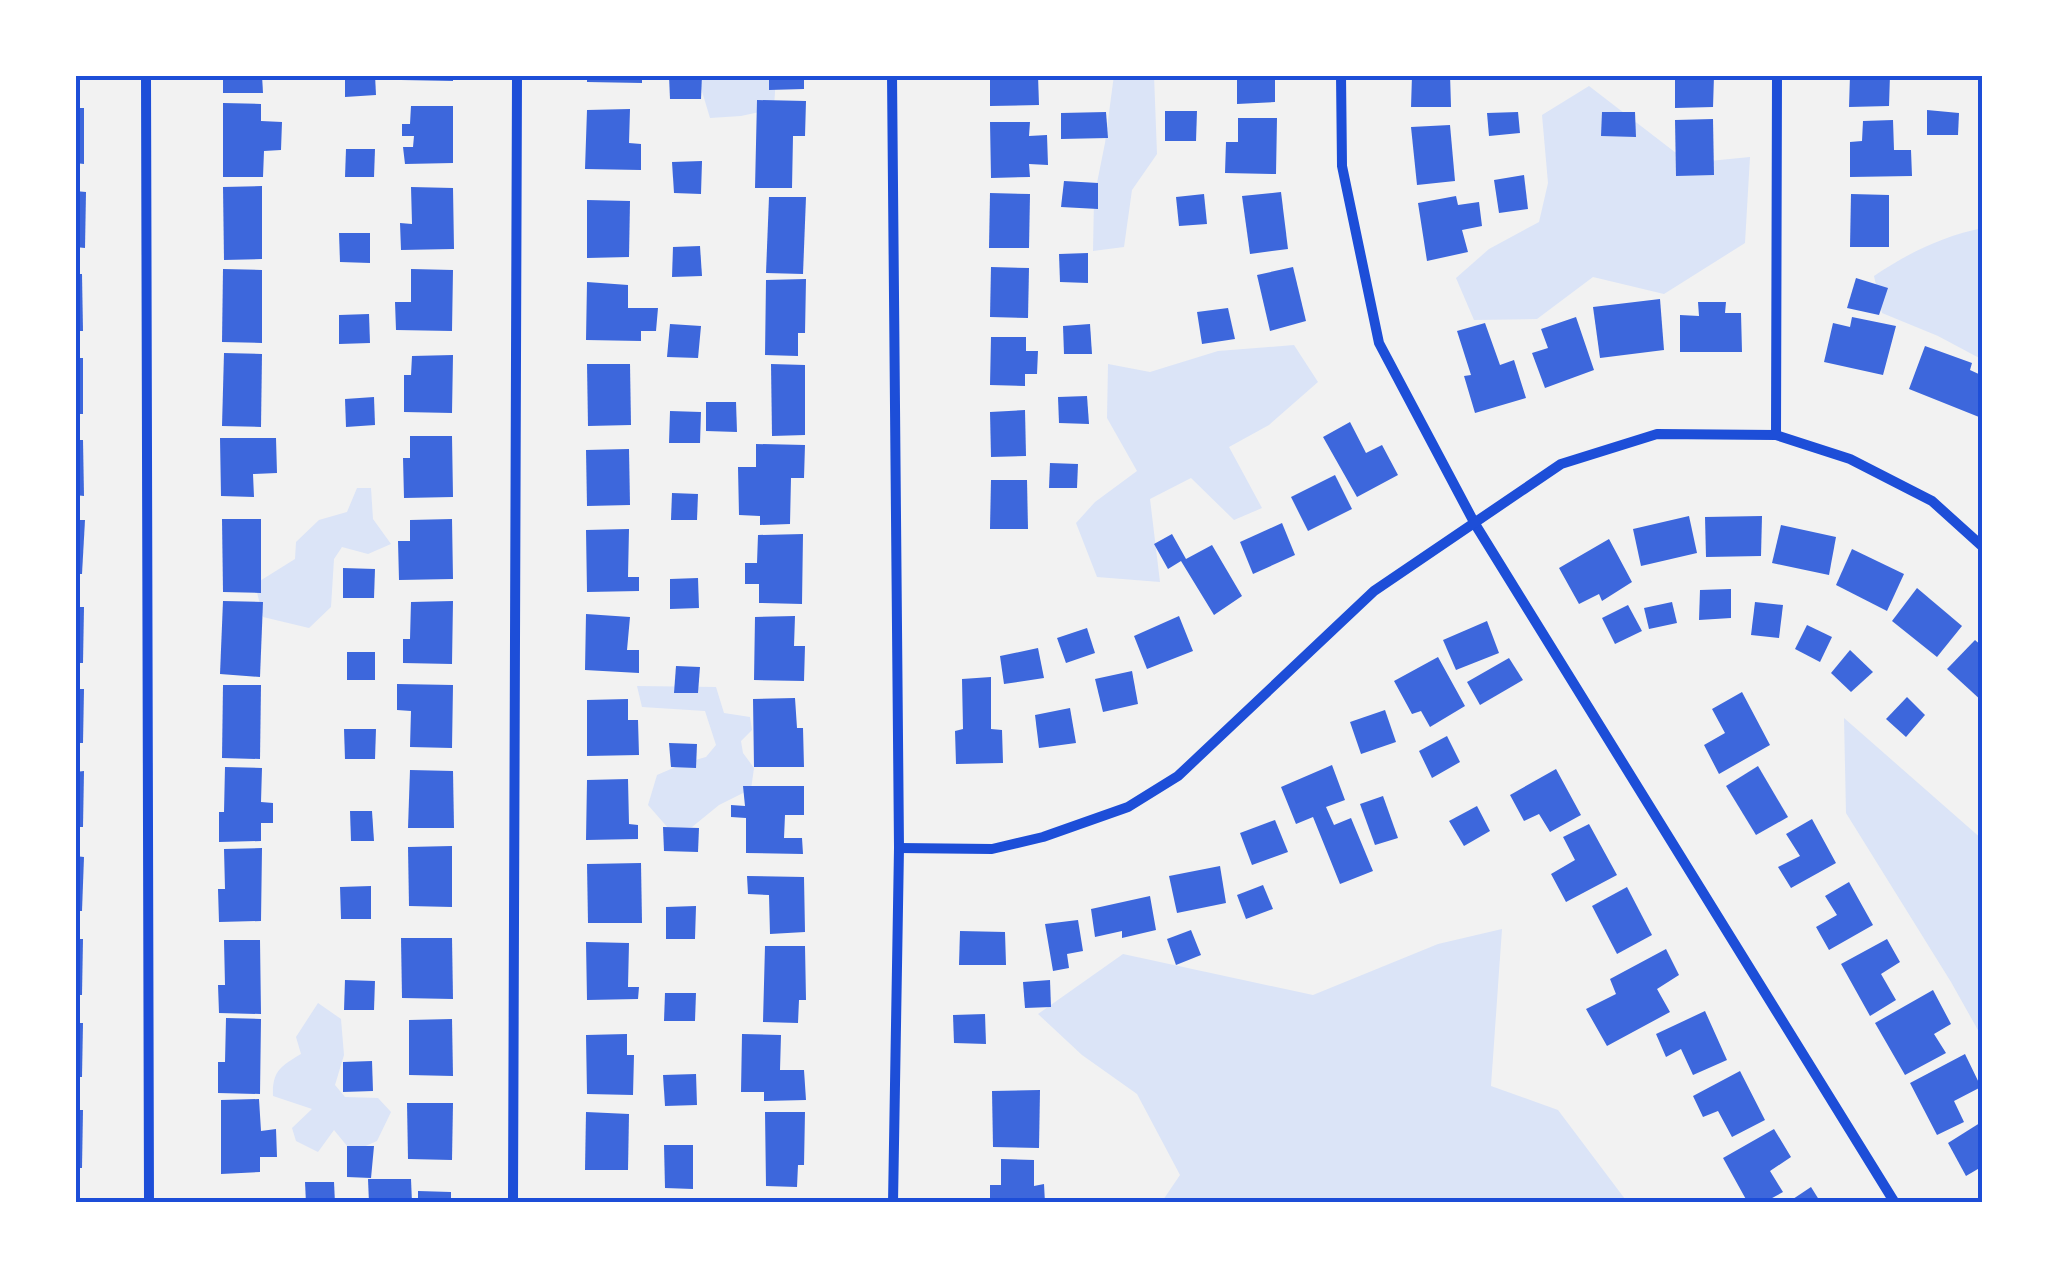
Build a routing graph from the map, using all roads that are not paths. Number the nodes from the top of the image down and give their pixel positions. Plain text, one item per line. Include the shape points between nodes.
1 (146, 75) edge
2 (517, 75) edge
3 (892, 75) edge
4 (1342, 75) edge
5 (1777, 75) edge
6 (1776, 435) junction
7 (1474, 524) junction
8 (1983, 547) edge
9 (899, 848) junction
10 (149, 1203) edge
11 (513, 1203) edge
12 (893, 1203) edge
13 (1895, 1203) edge

1 - 10 street
2 - 11 street
3 - 9 street
4 - 7 street via 1342,166 1379,343
5 - 6 street
6 - 7 street via 1657,434 1561,464
6 - 8 street via 1850,459 1932,502
7 - 9 street via 1374,591 1178,776 1128,807 992,848
7 - 13 street
9 - 12 street

